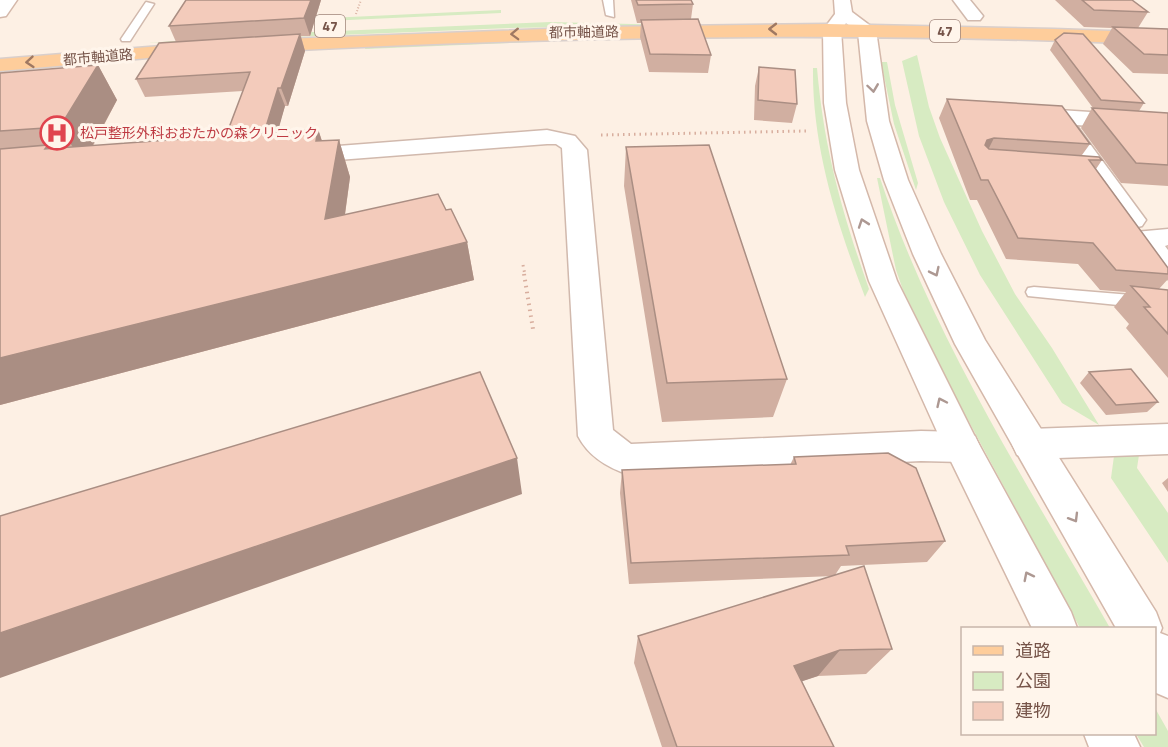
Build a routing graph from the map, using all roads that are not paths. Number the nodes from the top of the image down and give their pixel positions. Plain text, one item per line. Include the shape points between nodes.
1 (9, 0) edge
2 (961, 0) edge
3 (149, 4) dead end
4 (610, 8) edge
5 (0, 12) edge
6 (974, 16) junction
7 (846, 18) edge
8 (1168, 24) edge
9 (247, 30) edge
10 (126, 39) junction
11 (1168, 39) edge
12 (236, 47) edge
13 (0, 48) edge
14 (0, 65) edge
15 (1168, 124) edge
16 (271, 158) edge
17 (1156, 238) edge
18 (1168, 270) edge
19 (1034, 292) dead end
20 (1168, 304) edge
21 (1168, 439) edge
22 (1030, 444) junction
23 (962, 447) junction
24 (1054, 627) edge
25 (1139, 627) edge
26 (1156, 655) edge
27 (1168, 675) edge

1 - 5 street
2 - 6 street
3 - 10 lane
4 - 7 main road, 都市軸道路 / 47
4 - 9 main road, 都市軸道路 / 47
6 - 7 main road, 都市軸道路 / 47
6 - 8 main road, 都市軸道路 / 47
7 - 11 main road, 都市軸道路 / 47
7 -> 12 main road, 都市軸道路 / 47
7 -> 22 street via 906,206 971,344
23 -> 7 street via 883,281 847,170 835,103
10 - 13 main road, 都市軸道路
10 -> 14 main road, 都市軸道路 via 208,41
15 - 17 street via 1059,117 1088,170
16 - 23 street via 547,137 565,139 575,150 596,436 618,455 630,460
17 - 18 street
19 - 20 lane
21 - 22 street
22 -> 25 street
24 -> 23 street
26 - 27 street

